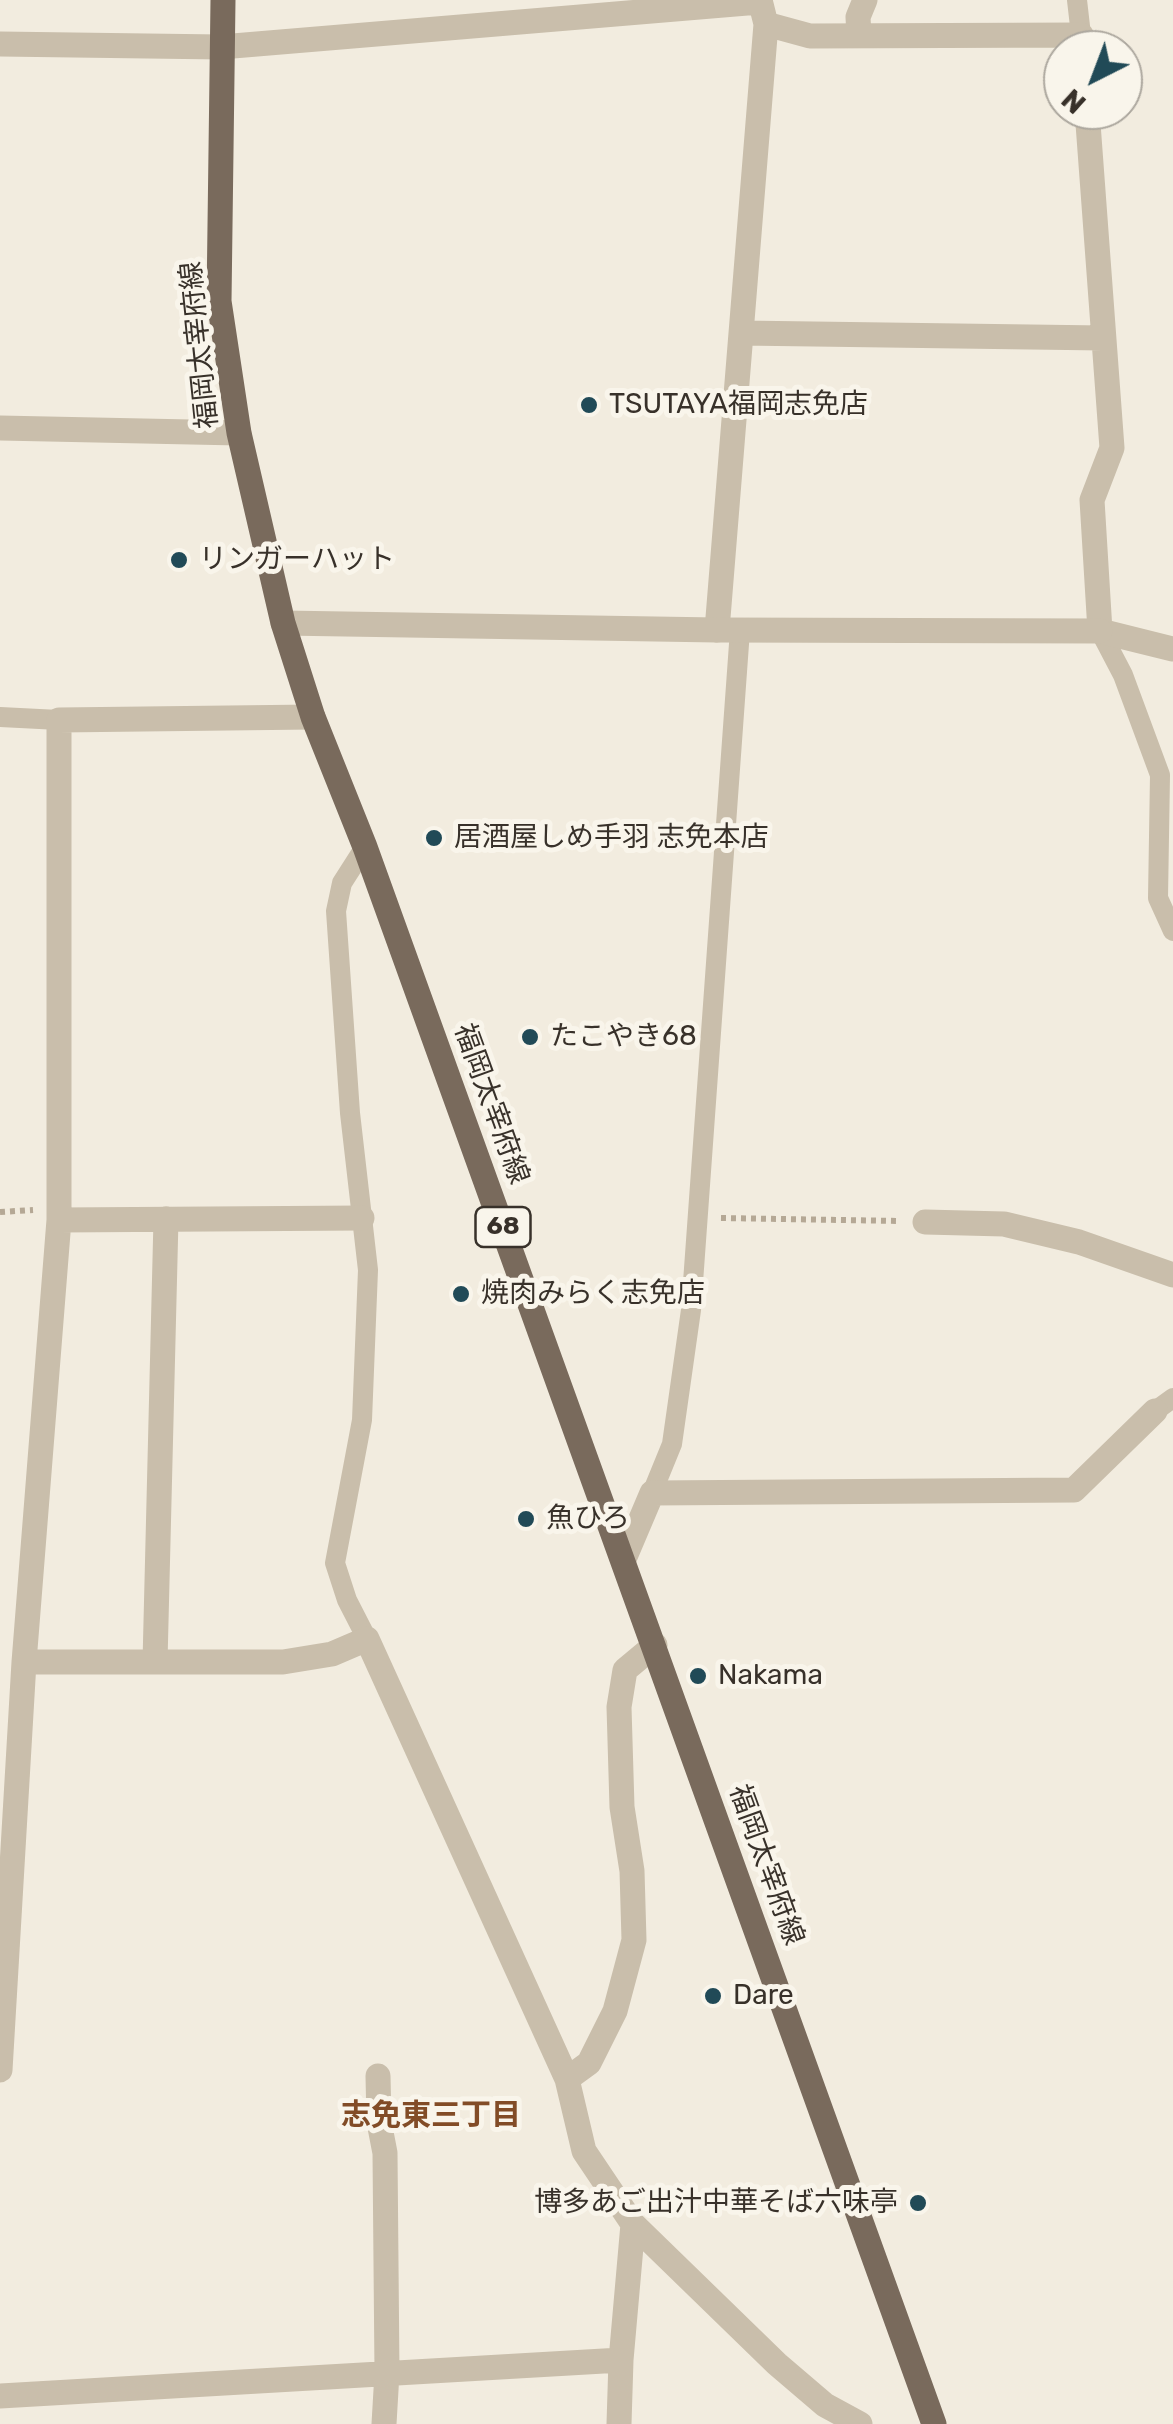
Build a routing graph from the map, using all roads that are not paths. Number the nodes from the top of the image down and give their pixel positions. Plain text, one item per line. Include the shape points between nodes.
1 (223, 0) edge
2 (865, 0) edge
3 (1077, 0) edge
4 (762, 9) edge
5 (1080, 30) edge
6 (859, 36) junction
7 (1043, 42) edge
8 (0, 44) edge
9 (221, 47) junction
10 (1088, 130) edge
11 (741, 333) junction
12 (1104, 338) junction
13 (0, 428) edge
14 (239, 432) junction
15 (283, 623) junction
16 (729, 630) junction
17 (1100, 631) junction
18 (1173, 649) edge
19 (312, 717) junction
20 (0, 718) edge
21 (59, 720) junction
22 (366, 847) junction
23 (1173, 930) edge
24 (362, 1218) junction
25 (166, 1219) junction
26 (59, 1220) junction
27 (925, 1222) road end
28 (1173, 1275) edge
29 (1164, 1404) edge
30 (652, 1494) junction
31 (624, 1559) junction
32 (367, 1639) junction
33 (655, 1645) junction
34 (24, 1662) junction
35 (155, 1662) junction
36 (0, 2070) edge
37 (378, 2076) dead end
38 (567, 2079) junction
39 (633, 2224) junction
40 (621, 2360) junction
41 (388, 2374) junction
42 (0, 2396) edge
43 (384, 2424) edge
44 (619, 2424) edge
45 (860, 2424) edge
46 (934, 2424) edge

1 - 9 main road, 福岡太宰府線 / 68
2 - 6 street
3 - 5 lane
4 - 6 street via 810,36
4 - 9 street
4 - 11 street
6 - 7 street
8 - 9 street
9 - 14 main road, 福岡太宰府線 / 68 via 219,300
10 - 12 street
11 - 12 street
11 - 16 street
12 - 17 street via 1112,448 1092,500
13 - 14 street
14 - 15 main road, 福岡太宰府線 / 68
15 - 16 street
15 - 19 main road, 福岡太宰府線 / 68
16 - 17 street
16 - 30 lane via 691,1310 672,1444
17 - 18 street
17 - 23 lane via 1160,775 1158,898
19 - 21 street
19 - 22 main road, 福岡太宰府線 / 68
20 - 21 lane
21 - 26 street
22 - 24 lane via 342,882 336,911
22 - 31 main road, 福岡太宰府線 / 68
24 - 25 street
24 - 32 lane via 368,1270 362,1420 335,1563
25 - 26 street
25 - 35 street
26 - 34 street
27 - 28 street via 1004,1224
29 - 30 street via 1074,1490
30 - 31 street
31 - 33 main road, 福岡太宰府線 / 68
32 - 35 street via 332,1654 283,1662
32 - 38 street
33 - 38 street via 626,1670 619,1707 634,1940 615,2011 589,2063
33 - 46 main road, 福岡太宰府線 / 68
34 - 35 street
34 - 36 street
37 - 41 street
38 - 39 street via 584,2151
39 - 40 street
39 - 45 street via 777,2364
40 - 41 street
40 - 44 street
41 - 42 street
41 - 43 street

